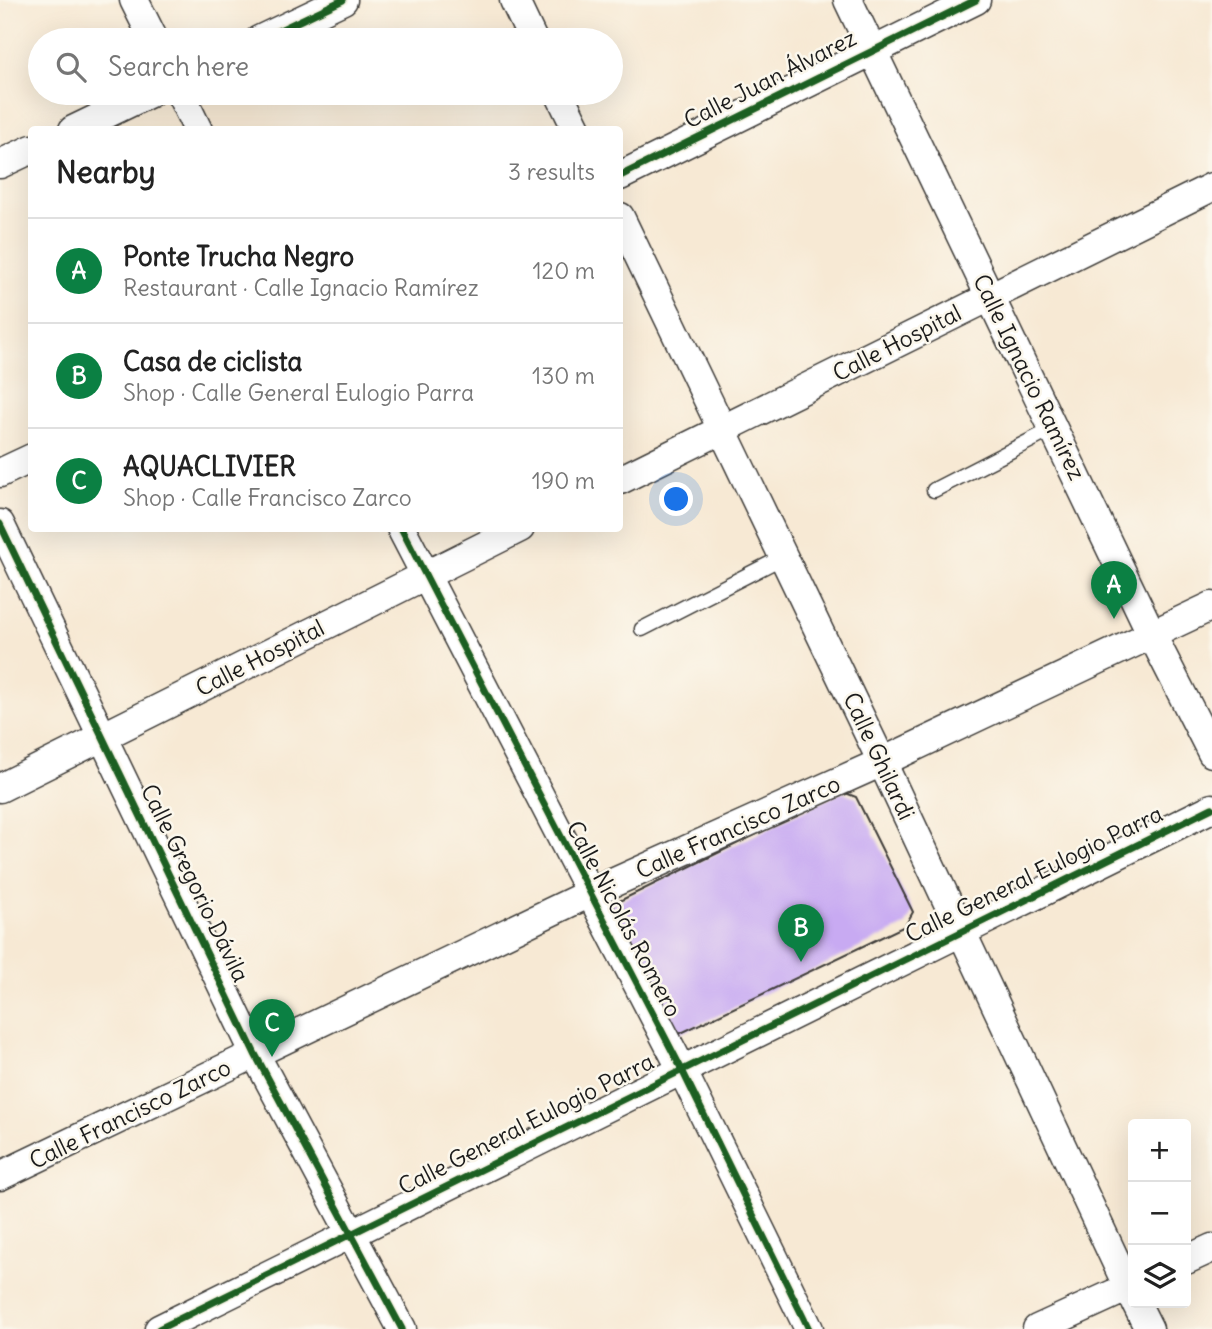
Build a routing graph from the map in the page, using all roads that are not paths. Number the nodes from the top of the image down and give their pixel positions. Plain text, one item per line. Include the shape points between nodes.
1 (134, 0) edge
2 (343, 0) edge
3 (514, 0) edge
4 (848, 0) edge
5 (976, 0) edge
6 (148, 28) edge
7 (284, 28) edge
8 (527, 28) edge
9 (872, 50) junction
10 (125, 105) edge
11 (186, 105) edge
12 (565, 105) edge
13 (81, 126) edge
14 (196, 126) edge
15 (575, 126) edge
16 (28, 151) edge
17 (0, 164) edge
18 (623, 174) edge
19 (1212, 187) edge
20 (623, 223) edge
21 (990, 296) junction
22 (1053, 429) junction
23 (722, 430) junction
24 (28, 460) edge
25 (0, 473) edge
26 (623, 479) edge
27 (933, 490) dead end
28 (0, 524) edge
29 (403, 532) edge
30 (512, 532) edge
31 (783, 557) junction
32 (425, 575) junction
33 (1212, 606) edge
34 (642, 629) dead end
35 (1152, 635) junction
36 (103, 736) junction
37 (1212, 753) edge
38 (882, 762) junction
39 (0, 788) edge
40 (1212, 808) edge
41 (589, 894) junction
42 (961, 932) junction
43 (255, 1054) junction
44 (681, 1068) junction
45 (0, 1176) edge
46 (352, 1233) junction
47 (1212, 1248) edge
48 (1191, 1258) edge
49 (1128, 1283) edge
50 (1128, 1295) edge
51 (1140, 1308) edge
52 (159, 1329) edge
53 (402, 1329) edge
54 (809, 1329) edge
55 (1037, 1329) edge
56 (1149, 1329) edge

1 - 6 street
2 - 7 street
3 - 8 street
4 - 9 street, Calle Ignacio Ramírez
5 - 9 street, Calle Juan Álvarez
9 - 18 street, Calle Juan Álvarez
9 - 21 street, Calle Ignacio Ramírez
10 - 13 street
11 - 14 street
12 - 15 street
16 - 17 street
19 - 21 street, Calle Hospital
20 - 23 street, Calle Ghilardi
21 - 22 street, Calle Ignacio Ramírez
21 - 23 street, Calle Hospital
22 - 27 lane
22 - 35 street, Calle Ignacio Ramírez
23 - 26 street, Calle Hospital
23 - 31 street, Calle Ghilardi
24 - 25 street
28 - 36 street, Calle Gregorio Dávila
29 - 32 street, Calle Nicolás Romero
30 - 32 street, Calle Hospital
31 - 34 lane
31 - 38 street, Calle Ghilardi
32 - 36 street, Calle Hospital
32 - 41 street, Calle Nicolás Romero
33 - 35 street, Calle Francisco Zarco
35 - 37 street, Calle Ignacio Ramírez
35 - 38 street, Calle Francisco Zarco
36 - 39 street, Calle Hospital
36 - 43 street, Calle Gregorio Dávila
38 - 41 street, Calle Francisco Zarco
38 - 42 street, Calle Ghilardi
40 - 42 street, Calle General Eulogio Parra
41 - 43 street, Calle Francisco Zarco
41 - 44 street, Calle Nicolás Romero
42 - 44 street, Calle General Eulogio Parra
42 - 49 street, Calle Ghilardi
43 - 45 street, Calle Francisco Zarco
43 - 46 street, Calle Gregorio Dávila
44 - 46 street, Calle General Eulogio Parra
44 - 54 street, Calle Nicolás Romero
46 - 52 street, Calle General Eulogio Parra
46 - 53 street, Calle Gregorio Dávila
47 - 48 street
50 - 55 street
51 - 56 street, Calle Ghilardi

